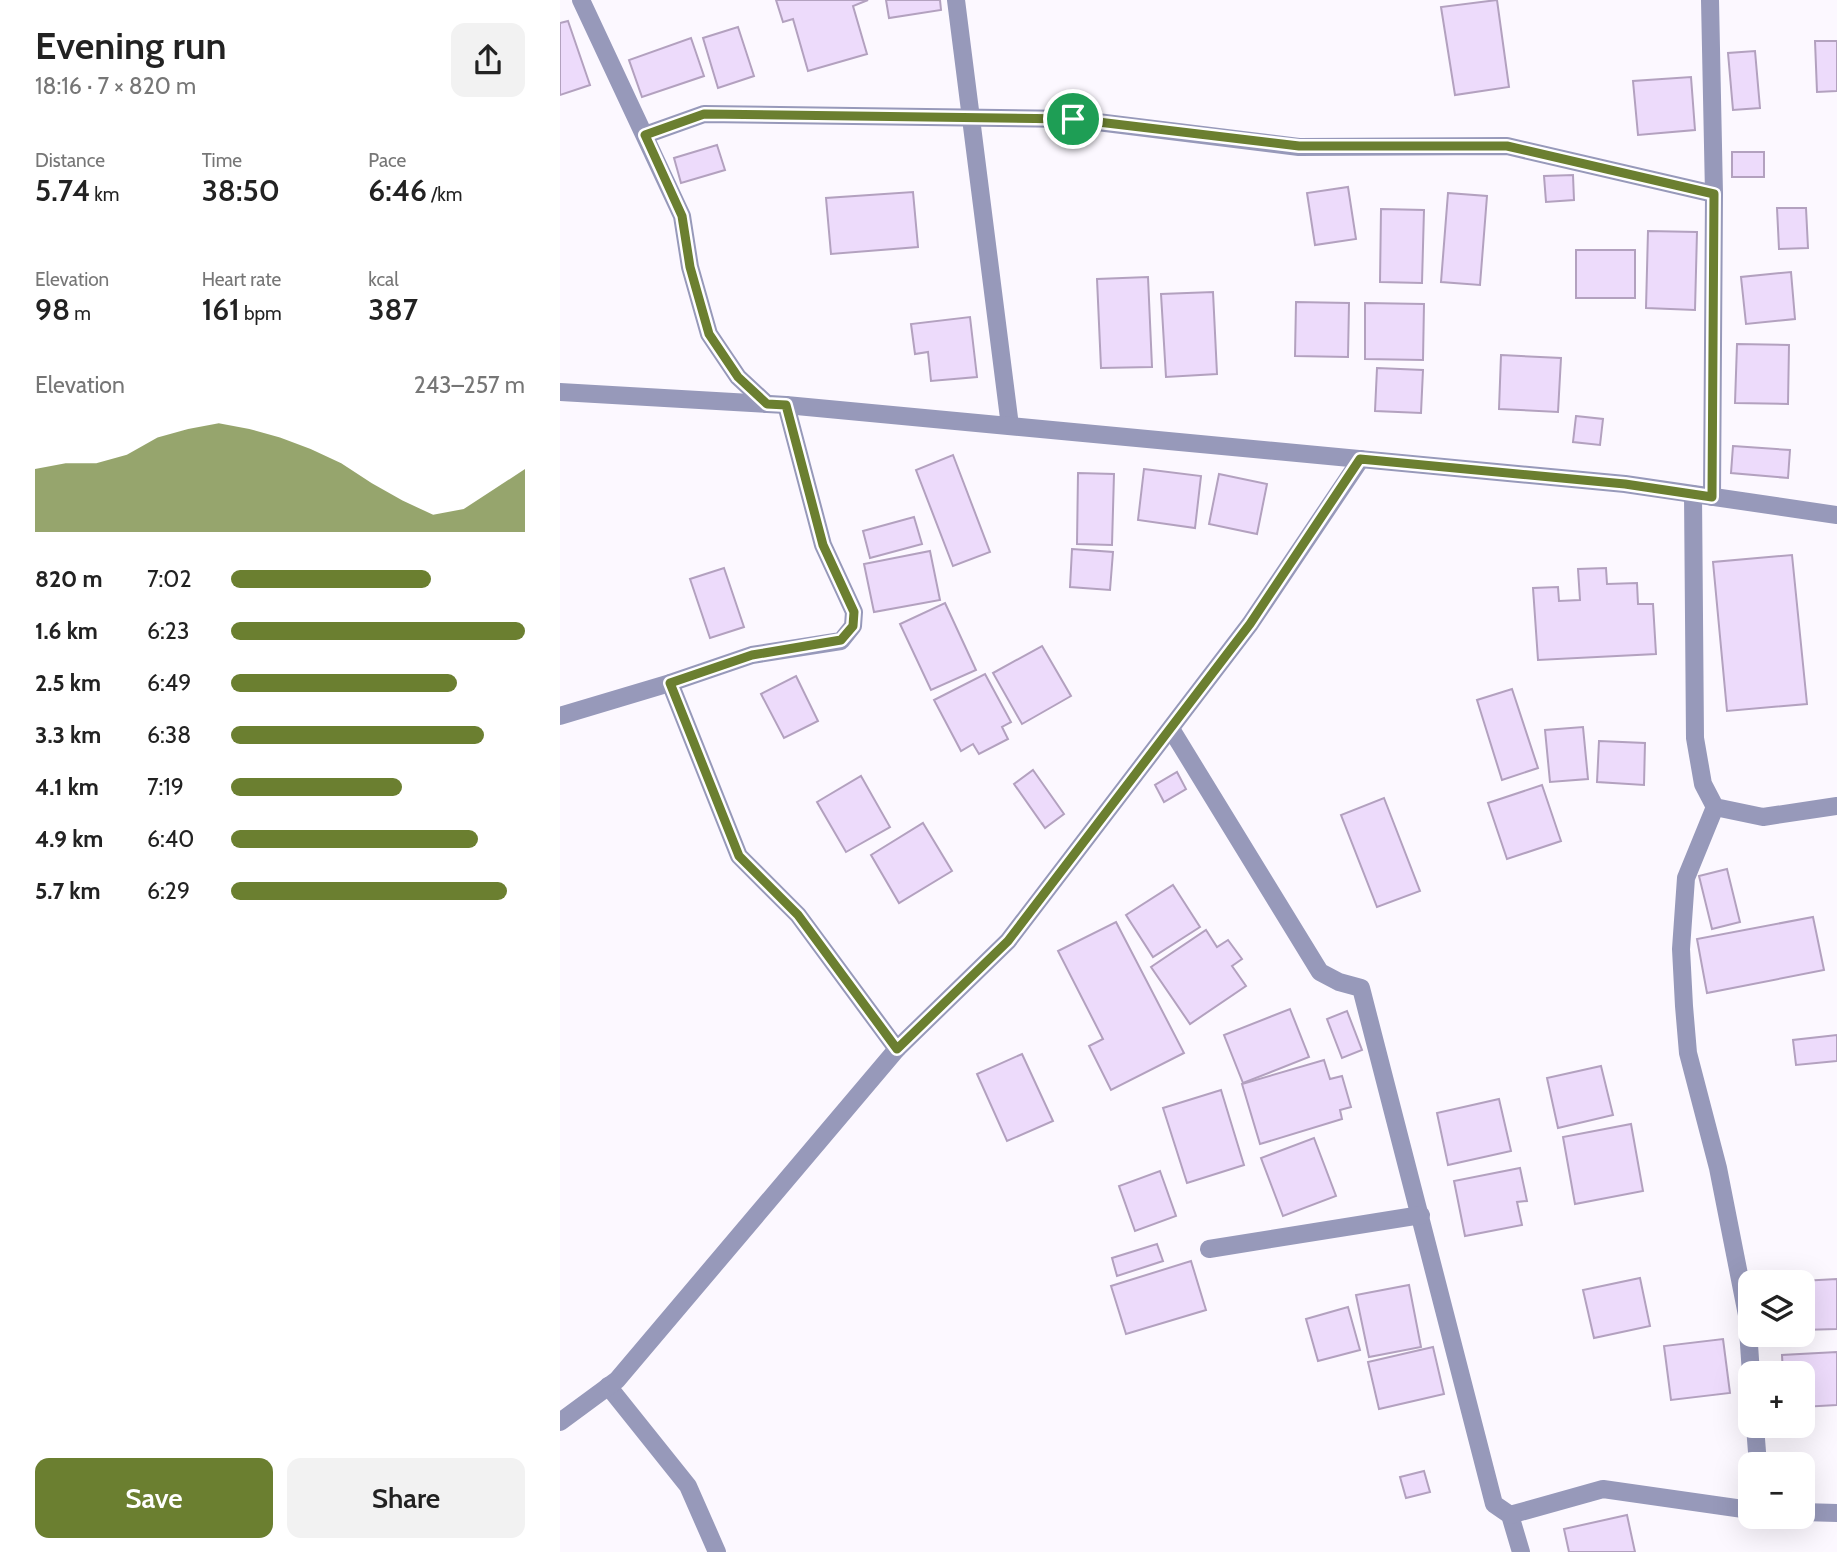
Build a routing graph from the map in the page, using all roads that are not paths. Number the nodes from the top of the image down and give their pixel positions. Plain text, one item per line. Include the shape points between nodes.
1 (581, 0) edge
2 (956, 0) edge
3 (1710, 0) edge
4 (970, 117) junction
5 (645, 135) junction
6 (1714, 194) junction
7 (560, 393) edge
8 (767, 404) junction
9 (786, 405) junction
10 (1010, 426) junction
11 (1360, 459) junction
12 (1693, 494) junction
13 (1712, 497) junction
14 (1837, 514) edge
15 (670, 683) junction
16 (560, 716) edge
17 (1171, 729) junction
18 (1837, 806) edge
19 (1715, 807) junction
20 (897, 1049) junction
21 (1421, 1215) junction
22 (1209, 1250) dead end
23 (1750, 1361) edge
24 (608, 1386) junction
25 (560, 1422) edge
26 (1738, 1508) edge
27 (1815, 1513) edge
28 (1837, 1513) edge
29 (1510, 1515) junction
30 (717, 1552) edge
31 (1521, 1552) edge

1 - 5 street
2 - 4 street
3 - 6 street
4 - 5 street via 704,114
4 - 6 street via 1073,119 1299,146 1507,146
4 - 10 street
5 - 8 street via 682,216 690,267 709,334 738,377
6 - 13 street
7 - 8 street
8 - 9 street
9 - 10 street
9 - 15 street via 823,545 854,612 853,626 841,640 752,655
10 - 11 street
11 - 12 street
11 - 17 street via 1250,624
12 - 13 street
12 - 19 street via 1695,738 1703,784
13 - 14 street
15 - 16 street
15 - 20 street via 739,856 798,915
17 - 20 street via 1008,941
17 - 21 street via 1321,972 1361,988
18 - 19 street via 1763,817
19 - 23 street via 1686,878 1681,949 1684,1006 1688,1053 1718,1168 1747,1315
20 - 24 street
21 - 22 street
21 - 29 street via 1494,1504
24 - 25 street
24 - 30 street via 688,1486
26 - 29 street via 1603,1489
27 - 28 street
29 - 31 street

